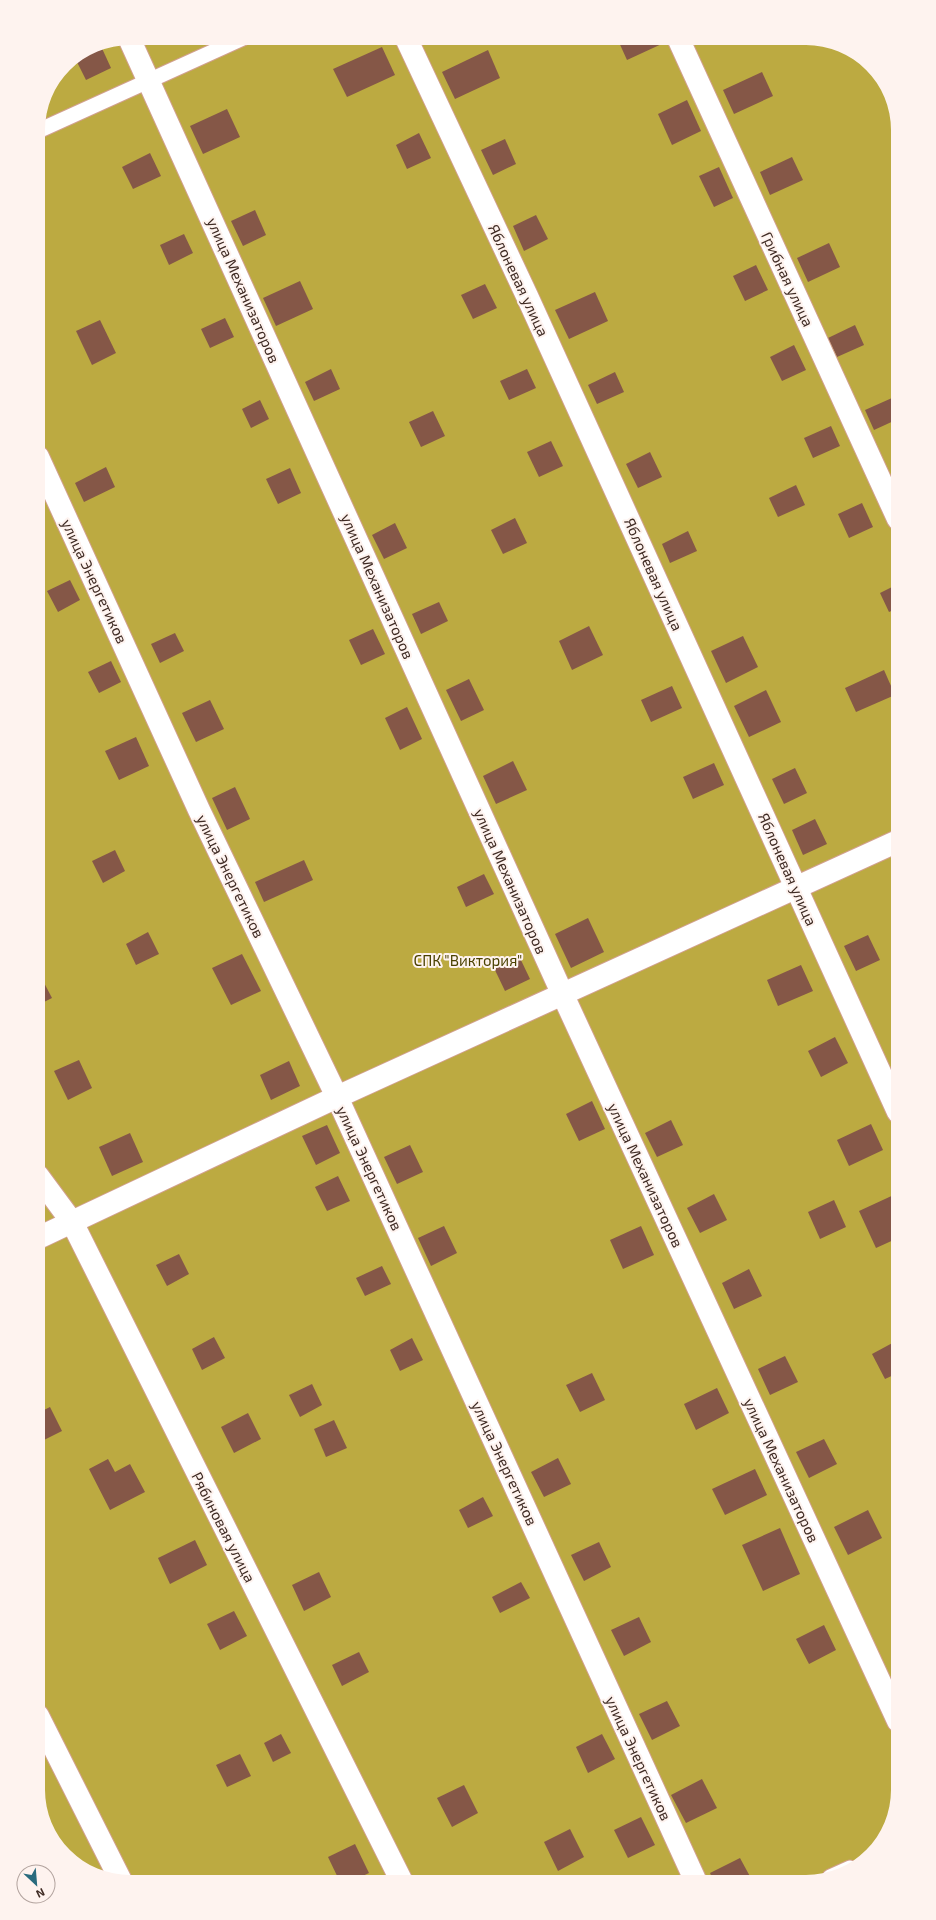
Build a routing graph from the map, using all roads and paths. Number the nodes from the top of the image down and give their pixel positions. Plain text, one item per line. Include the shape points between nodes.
1 (132, 45) edge
2 (228, 45) edge
3 (409, 45) edge
4 (681, 45) edge
5 (149, 81) junction
6 (45, 128) edge
7 (45, 472) edge
8 (891, 504) edge
9 (891, 844) edge
10 (795, 886) junction
11 (562, 993) junction
12 (337, 1097) junction
13 (891, 1097) edge
14 (45, 1185) edge
15 (72, 1222) junction
16 (45, 1235) edge
17 (891, 1706) edge
18 (45, 1730) edge
19 (116, 1874) edge
20 (398, 1875) edge
21 (693, 1875) edge

1 - 5 street, улица Механизаторов
2 - 5 lane
3 - 10 street, Яблоневая улица via 527,296
4 - 8 street, Грибная улица
5 - 6 lane
5 - 11 street, улица Механизаторов
7 - 12 street, улица Энергетиков via 199,810
9 - 10 street
10 - 11 street
10 - 13 street, Яблоневая улица
11 - 12 street
11 - 17 street, улица Механизаторов
12 - 15 street
12 - 21 street, улица Энергетиков
14 - 15 street, Рябиновая улица
15 - 16 street
15 - 20 street, Рябиновая улица
18 - 19 street

